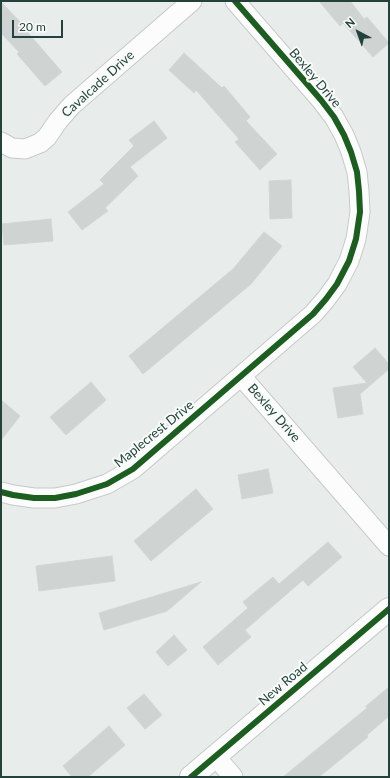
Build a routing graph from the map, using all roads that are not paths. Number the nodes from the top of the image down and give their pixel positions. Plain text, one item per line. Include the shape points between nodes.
1 (192, 1) edge
2 (235, 1) edge
3 (1, 142) edge
4 (241, 376) junction
5 (1, 492) edge
6 (389, 546) edge
7 (389, 609) edge
8 (216, 757) junction
9 (198, 775) edge
10 (233, 777) edge

1 - 3 street, Cavalcade Drive via 72,105 40,143 25,149 12,148
2 - 4 street, Bexley Drive via 334,117 351,152 358,184 360,212 356,239 348,261 326,299 313,314
4 - 5 street, Maplecrest Drive via 133,469 107,484 55,498 34,498
4 - 6 street, Bexley Drive
7 - 8 street, New Road
8 - 9 street, New Road
8 - 10 street

